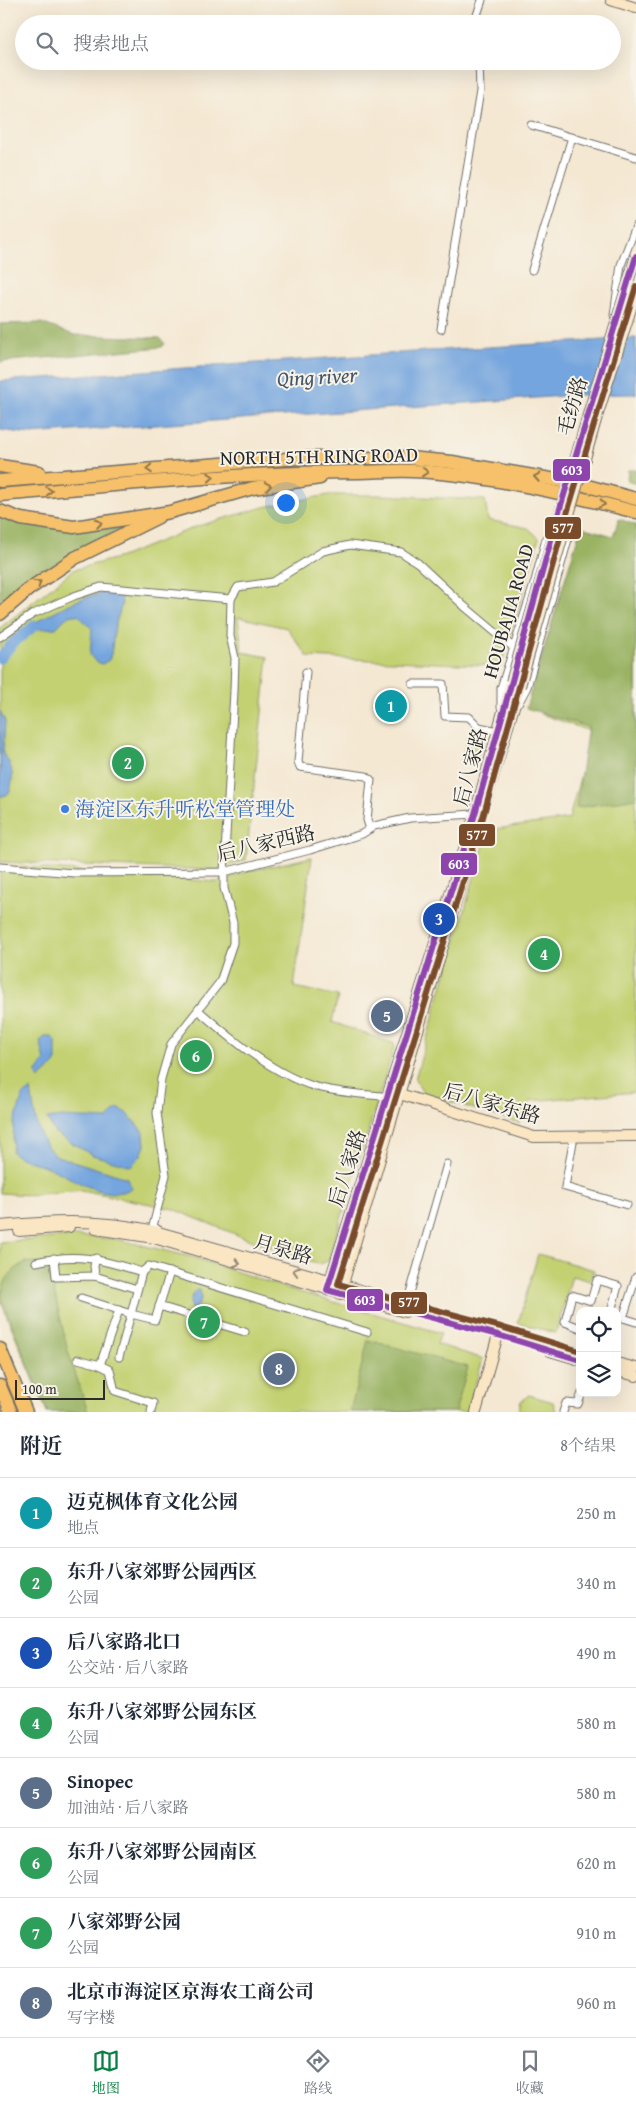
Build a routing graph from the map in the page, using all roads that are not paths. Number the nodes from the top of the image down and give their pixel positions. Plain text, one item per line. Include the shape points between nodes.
1 (482, 0) edge
2 (611, 0) edge
3 (636, 8) edge
4 (477, 15) edge
5 (479, 70) edge
6 (531, 125) dead end
7 (572, 137) junction
8 (636, 157) edge
9 (636, 226) edge
10 (636, 256) edge
11 (532, 270) dead end
12 (636, 293) edge
13 (636, 300) edge
14 (614, 318) dead end
15 (441, 329) dead end
16 (592, 417) dead end
17 (0, 466) edge
18 (360, 472) junction
19 (62, 475) junction
20 (0, 481) edge
21 (0, 495) edge
22 (636, 499) edge
23 (0, 511) edge
24 (170, 512) junction
25 (636, 512) edge
26 (231, 599) junction
27 (0, 614) edge
28 (0, 637) edge
29 (514, 648) junction
30 (306, 672) dead end
31 (414, 684) dead end
32 (515, 684) junction
33 (505, 719) junction
34 (498, 731) junction
35 (475, 814) junction
36 (370, 829) junction
37 (0, 867) edge
38 (224, 872) junction
39 (198, 1010) junction
40 (400, 1094) junction
41 (389, 1097) junction
42 (574, 1136) junction
43 (636, 1136) edge
44 (447, 1164) dead end
45 (627, 1206) dead end
46 (0, 1226) edge
47 (0, 1232) edge
48 (162, 1233) junction
49 (54, 1258) junction
50 (96, 1258) junction
51 (36, 1262) dead end
52 (142, 1272) junction
53 (170, 1272) junction
54 (95, 1276) junction
55 (636, 1277) edge
56 (328, 1286) junction
57 (137, 1289) junction
58 (341, 1290) junction
59 (81, 1298) dead end
60 (408, 1300) dead end
61 (159, 1306) junction
62 (612, 1307) edge
63 (119, 1310) junction
64 (131, 1314) junction
65 (636, 1322) edge
66 (576, 1326) edge
67 (245, 1332) dead end
68 (367, 1332) dead end
69 (498, 1335) junction
70 (0, 1349) edge
71 (576, 1351) edge
72 (119, 1357) dead end
73 (78, 1359) dead end
74 (576, 1359) edge
75 (621, 1364) edge
76 (100, 1365) junction
77 (636, 1368) edge
78 (621, 1371) edge
79 (636, 1376) edge
80 (0, 1386) edge
81 (581, 1397) edge
82 (11, 1412) edge
83 (26, 1412) edge
84 (151, 1412) edge
85 (476, 1412) edge
86 (563, 1412) edge

1 - 4 street
2 - 3 main road
5 - 15 street via 480,91
6 - 7 street
7 - 8 street
7 - 11 street
9 - 14 street via 621,265
10 - 32 main road, 毛纺路, bridge via 587,417
12 - 32 main road, 毛纺路, bridge
13 - 16 street, bridge via 623,322
17 - 19 highway
21 -> 18 highway, NORTH 5TH RING ROAD via 225,476
24 -> 18 highway via 253,488
18 -> 25 highway, NORTH 5TH RING ROAD via 412,471 468,476
19 - 20 highway, NORTH 5TH RING ROAD
22 -> 19 highway, NORTH 5TH RING ROAD via 580,484 452,462 409,458 299,458
23 -> 24 highway via 20,519 74,527
27 -> 24 highway via 29,589 75,558
26 - 28 street via 101,587 34,614
26 - 29 street via 238,586 273,582 323,551 350,545 401,552 418,563
26 - 38 street via 230,636 235,658
29 - 33 street, HOUBAJIA ROAD via 502,688
29 - 33 street, HOUBAJIA ROAD via 549,528 561,523 570,532 527,687
30 - 36 street via 300,767 366,776 371,780
31 - 34 street via 443,684 446,716 469,717 478,727
32 - 33 main road, 后八家路
33 - 34 main road, 后八家路
33 - 40 main road, 后八家路
34 - 35 main road, 后八家路
35 - 36 street, 后八家西路 via 410,818
35 - 41 main road, 后八家路
36 - 38 street, 后八家西路 via 310,850
37 - 38 street, 后八家西路 via 74,873
38 - 39 street via 224,888 234,923 233,944 220,982
39 - 41 street via 229,1037 272,1066 311,1085 339,1092
39 - 48 street via 171,1044 161,1079 157,1113 166,1175 153,1226
40 - 42 main road, 后八家东路 via 534,1137
40 - 58 main road, 后八家路
41 - 56 main road, 后八家路
42 - 43 main road, 后八家东路
42 - 45 street via 565,1187
44 - 60 street
46 - 48 main road, 月泉路 via 82,1221 129,1225
47 -> 56 main road, 月泉路 via 78,1227 109,1230 154,1238
56 -> 48 main road, 月泉路
49 - 50 street
49 - 51 street
49 - 54 street via 56,1277
50 - 52 street
50 - 54 street
52 - 53 street via 149,1266
52 - 57 street
53 - 61 street
53 - 68 street
54 - 57 street
55 - 65 street via 623,1318
56 - 58 main road, 月泉路
57 - 64 street
58 - 69 main road, 月泉路
58 - 71 main road, 月泉路
59 - 63 street
61 - 64 street via 155,1320
61 - 67 street
62 - 66 street via 618,1286 597,1280 591,1301 572,1295 565,1322
63 - 64 street
63 - 76 street
64 - 72 street
69 - 74 main road, 月泉路
69 - 85 main road
70 - 83 highway
73 - 76 street
75 - 77 main road
76 - 84 street via 110,1370 115,1391 153,1403
78 - 79 main road
80 - 82 highway
81 - 86 street via 578,1404 566,1403

